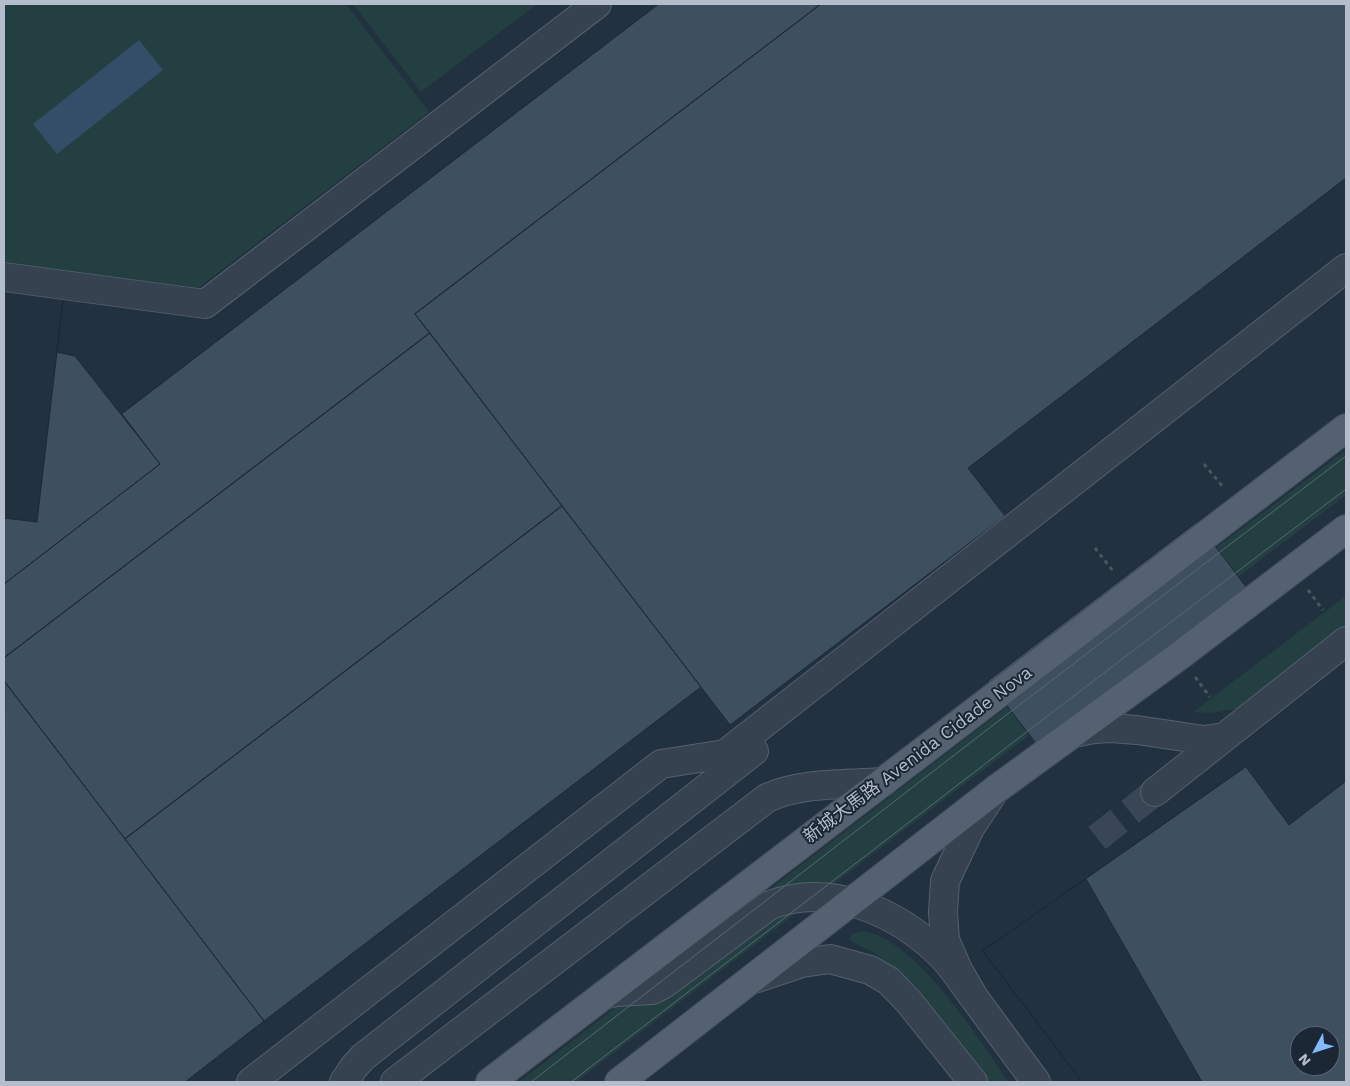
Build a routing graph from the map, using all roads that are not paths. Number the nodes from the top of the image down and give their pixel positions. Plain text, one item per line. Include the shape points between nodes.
1 (597, 4) edge
2 (1346, 268) edge
3 (4, 277) edge
4 (1346, 286) edge
5 (1346, 428) edge
6 (1346, 529) edge
7 (1346, 641) edge
8 (1073, 733) junction
9 (1224, 737) junction
10 (882, 782) junction
11 (995, 790) junction
12 (1156, 792) tunnel mouth
13 (852, 902) junction
14 (754, 979) junction
15 (604, 995) junction
16 (974, 999) junction
17 (251, 1082) edge
18 (344, 1082) edge
19 (395, 1082) edge
20 (490, 1082) edge
21 (619, 1082) edge
22 (973, 1082) edge
23 (1036, 1082) edge

1 - 3 street via 205,304
2 - 17 street via 725,754 661,764
4 - 18 street via 363,1057
5 - 10 main road, 新城大馬路 Avenida Cidade Nova
6 - 8 main road
7 - 9 street
8 - 9 street via 1112,728 1204,740
8 - 11 main road
9 - 12 street
10 - 15 main road, 新城大馬路 Avenida Cidade Nova
10 - 19 street via 803,787 767,798
11 - 13 main road
11 - 16 street via 970,828 945,881 945,940
13 - 14 main road
13 - 15 street via 806,896 770,904 664,984 643,992
13 - 16 street via 871,908 920,936 944,958
14 - 21 main road
14 - 22 street via 802,963 830,959 870,970 889,982 909,1002
15 - 20 main road, 新城大馬路 Avenida Cidade Nova
16 - 23 street

